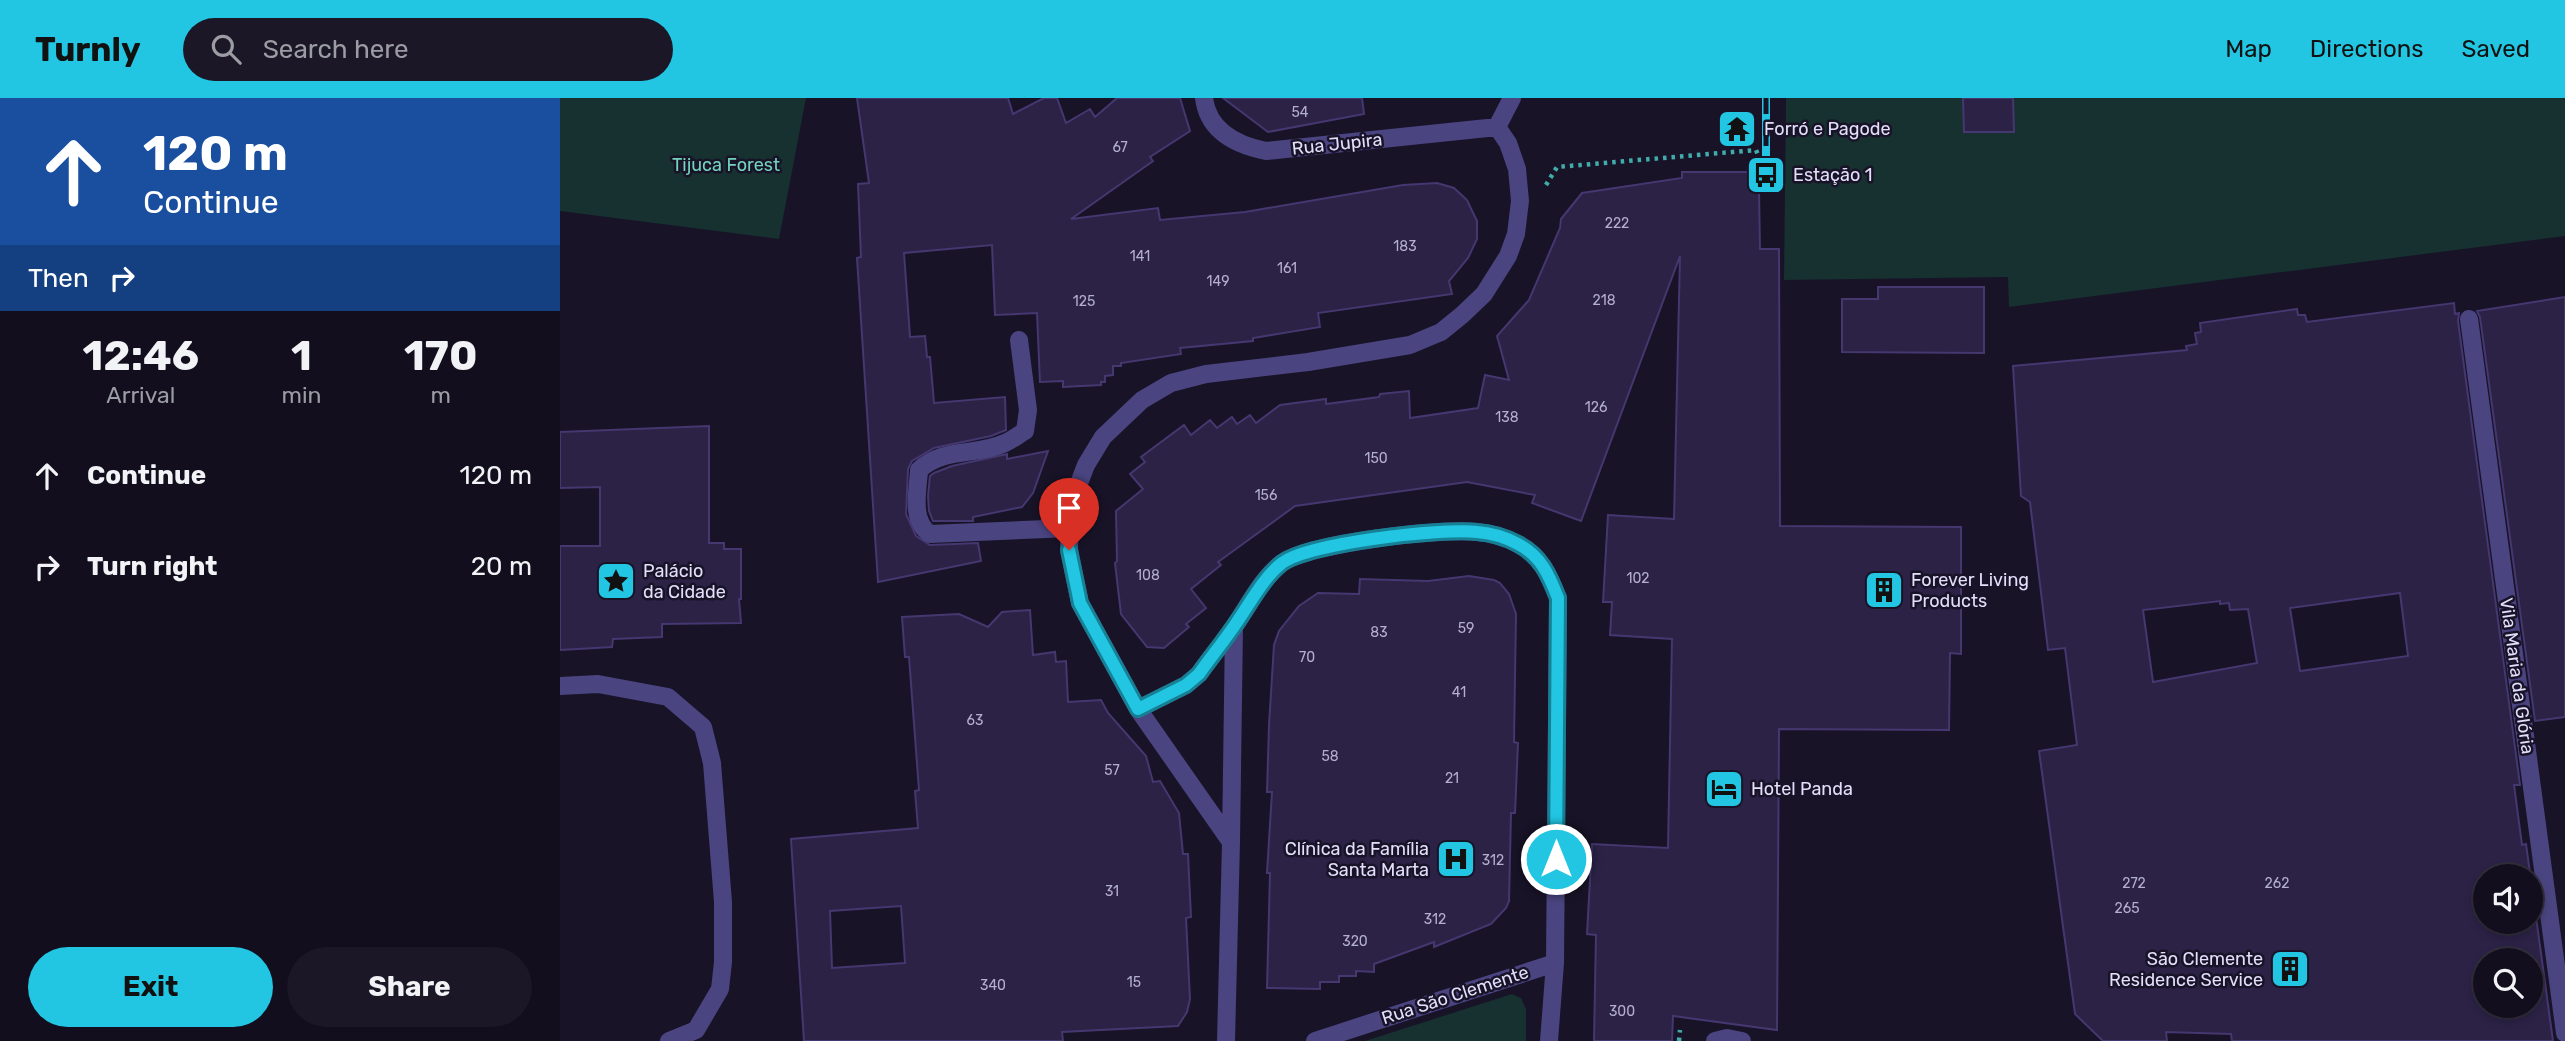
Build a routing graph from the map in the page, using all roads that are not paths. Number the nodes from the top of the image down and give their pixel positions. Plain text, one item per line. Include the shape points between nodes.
1 (1204, 98) edge
2 (1512, 98) edge
3 (1497, 127) junction
4 (2469, 319) dead end
5 (1019, 340) dead end
6 (1070, 528) junction
7 (1234, 627) junction
8 (560, 686) edge
9 (1138, 709) junction
10 (1231, 842) junction
11 (1555, 963) junction
12 (2565, 1033) edge
13 (669, 1041) edge
14 (1226, 1041) edge
15 (1315, 1041) edge
16 (1549, 1041) edge
17 (1715, 1041) edge
18 (1742, 1041) edge

1 - 3 street, Rua Jupira via 1214,126 1247,148 1266,151
2 - 3 street
3 - 6 street via 1517,169 1516,234 1508,256 1483,294 1462,316 1441,332 1410,345 1206,373 1171,383 1142,400 1103,437 1077,487 1070,507
4 - 12 street, Vila Maria da Glória
5 - 6 street via 1028,410 1025,431 1004,444 929,460 919,470 917,516 930,534
6 - 9 street via 1069,550 1080,603
7 - 9 street via 1199,674
7 - 10 street
7 - 11 street via 1269,575 1300,554 1437,531 1499,536 1531,553 1548,571 1558,598
8 - 13 street via 598,684 668,697 703,727 712,763 723,962 720,989 696,1030
9 - 10 street
10 - 14 street
11 - 15 street, Rua São Clemente
11 - 16 street
17 - 18 street

